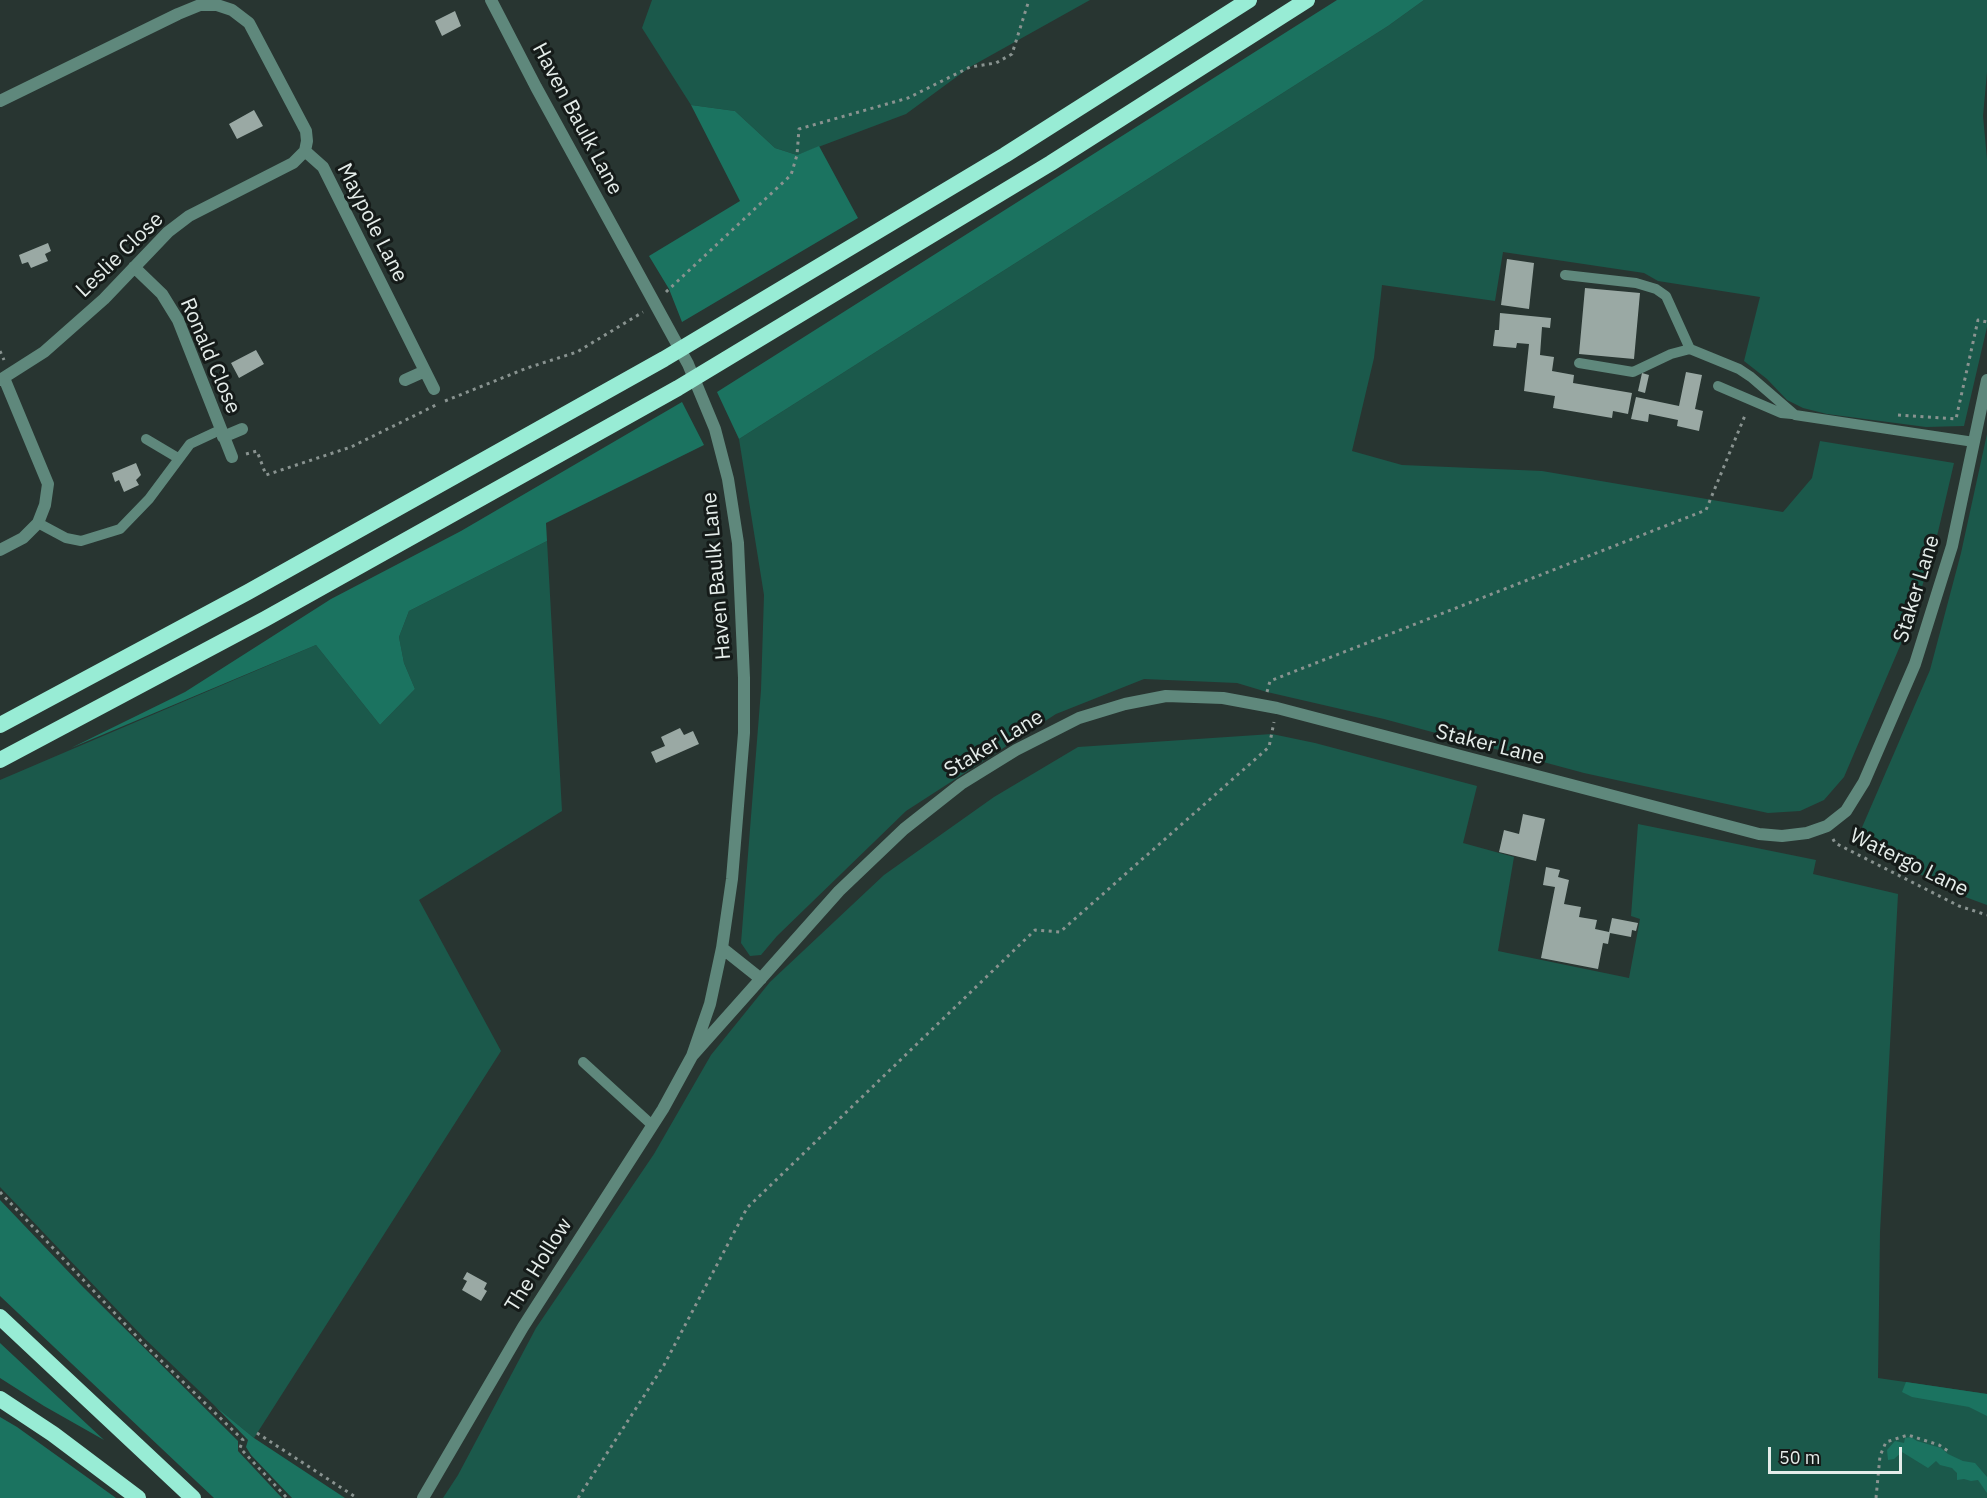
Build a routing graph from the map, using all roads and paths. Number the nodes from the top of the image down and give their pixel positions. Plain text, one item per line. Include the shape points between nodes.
1 (491, 0) edge
2 (1029, 0) edge
3 (1249, 0) edge
4 (1307, 0) edge
5 (235, 5) edge
6 (0, 101) edge
7 (305, 151) junction
8 (134, 267) junction
9 (1566, 275) dead end
10 (654, 302) junction
11 (1987, 322) edge
12 (1690, 349) junction
13 (1579, 363) dead end
14 (425, 370) junction
15 (2, 379) edge
16 (405, 380) dead end
17 (1987, 380) edge
18 (1718, 386) dead end
19 (434, 389) dead end
20 (1753, 401) junction
21 (1887, 414) dead end
22 (1795, 415) junction
23 (242, 429) dead end
24 (221, 433) junction
25 (146, 439) dead end
26 (1974, 442) junction
27 (232, 457) dead end
28 (178, 458) junction
29 (38, 523) junction
30 (0, 550) edge
31 (1263, 706) junction
32 (1276, 708) junction
33 (0, 725) edge
34 (0, 760) edge
35 (1827, 826) junction
36 (1987, 915) edge
37 (722, 948) junction
38 (761, 978) junction
39 (692, 1056) junction
40 (583, 1062) dead end
41 (652, 1125) junction
42 (0, 1192) edge
43 (0, 1317) edge
44 (0, 1399) edge
45 (257, 1433) dead end
46 (1948, 1451) dead end
47 (138, 1498) edge
48 (193, 1498) edge
49 (286, 1498) edge
50 (357, 1498) edge
51 (423, 1498) edge
52 (578, 1498) edge
53 (1876, 1498) edge

1 - 10 street, Haven Baulk Lane
2 - 10 path via 1012,54 996,63 970,67 908,98 799,129 791,175
3 - 33 highway via 1005,155 664,359 248,592
4 - 34 highway via 1061,157 678,388 265,619
5 - 6 street via 200,5
5 - 7 street via 249,23 306,131
7 - 8 street, Leslie Close via 293,163 189,216
7 - 14 street, Maypole Lane via 324,167
8 - 15 street, Leslie Close via 44,352
8 - 24 street, Ronald Close via 162,294 178,320
9 - 12 lane via 1656,289 1666,296
10 - 37 street, Haven Baulk Lane via 715,429 738,543 744,733
11 - 21 path via 1978,320 1956,419
12 - 13 lane via 1634,372
12 - 22 lane via 1739,369
14 - 16 street
14 - 19 street, Maypole Lane
15 - 29 street via 48,484
17 - 26 street, Staker Lane
18 - 20 lane
20 - 22 lane
20 - 31 path via 1706,510 1270,681
22 - 26 lane
23 - 24 street, Ronald Close
24 - 27 street, Ronald Close
24 - 28 lane via 190,444
25 - 28 lane
26 - 35 street, Staker Lane via 1952,546 1915,664 1864,782 1846,811
28 - 29 lane via 120,529 81,541 66,538
29 - 30 street via 23,538
31 - 32 street, Staker Lane
31 - 38 street, Staker Lane via 1223,698 1167,696 1079,718 1016,750 961,784 904,829 839,891
32 - 35 street, Staker Lane via 1759,834 1782,836
32 - 52 path via 1269,747 1060,932 1035,930 747,1208 664,1365
35 - 36 path, Watergo Lane via 1835,843 1959,906
37 - 38 street
37 - 39 street, Haven Baulk Lane via 710,1004
38 - 39 street, Staker Lane
39 - 41 street, The Hollow
40 - 41 lane
41 - 51 street, The Hollow via 523,1327
42 - 49 path via 143,1343 243,1440 240,1448
43 - 48 highway
44 - 47 highway
45 - 50 path
46 - 53 path via 1908,1435 1886,1442

